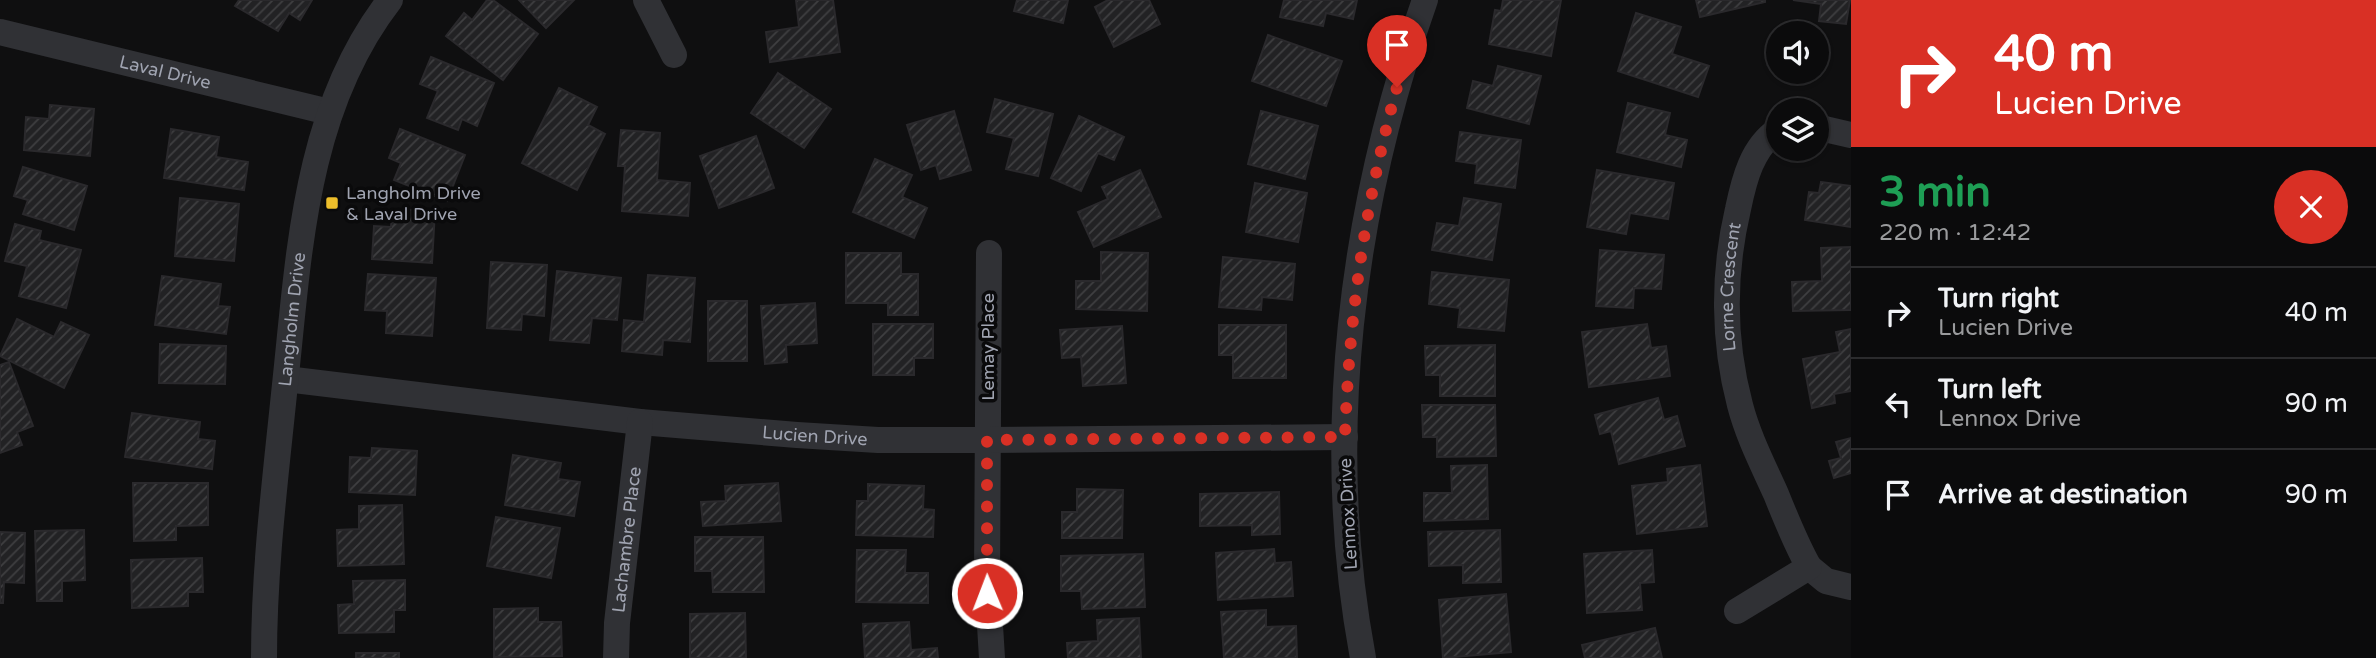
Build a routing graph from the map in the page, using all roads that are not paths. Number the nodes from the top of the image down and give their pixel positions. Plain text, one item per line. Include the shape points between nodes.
1 (390, 0) edge
2 (646, 0) edge
3 (1425, 0) edge
4 (0, 32) edge
5 (674, 55) dead end
6 (329, 112) junction
7 (1829, 130) edge
8 (1851, 135) edge
9 (1766, 140) edge
10 (989, 253) dead end
11 (286, 379) junction
12 (640, 422) junction
13 (1345, 437) junction
14 (987, 440) junction
15 (1809, 567) junction
16 (1851, 587) edge
17 (1737, 611) dead end
18 (264, 658) edge
19 (616, 658) edge
20 (992, 658) edge
21 (1363, 658) edge

1 - 6 street, Langholm Drive via 359,49
2 - 5 street
3 - 13 street, Lennox Drive via 1371,190 1353,305
4 - 6 street, Laval Drive
6 - 11 street, Langholm Drive via 306,209
7 - 8 street
9 - 15 street, Lorne Crescent via 1754,156 1738,207 1728,279 1729,339 1735,382 1752,441
10 - 14 street, Lemay Place
11 - 12 street, Lucien Drive
11 - 18 street, Langholm Drive via 268,540
12 - 14 street, Lucien Drive via 838,438
12 - 19 street, Lachambre Place
13 - 14 street, Lucien Drive
13 - 21 street, Lennox Drive via 1349,554
14 - 20 street, Lemay Place via 986,576
15 - 16 street via 1826,581
15 - 17 street

